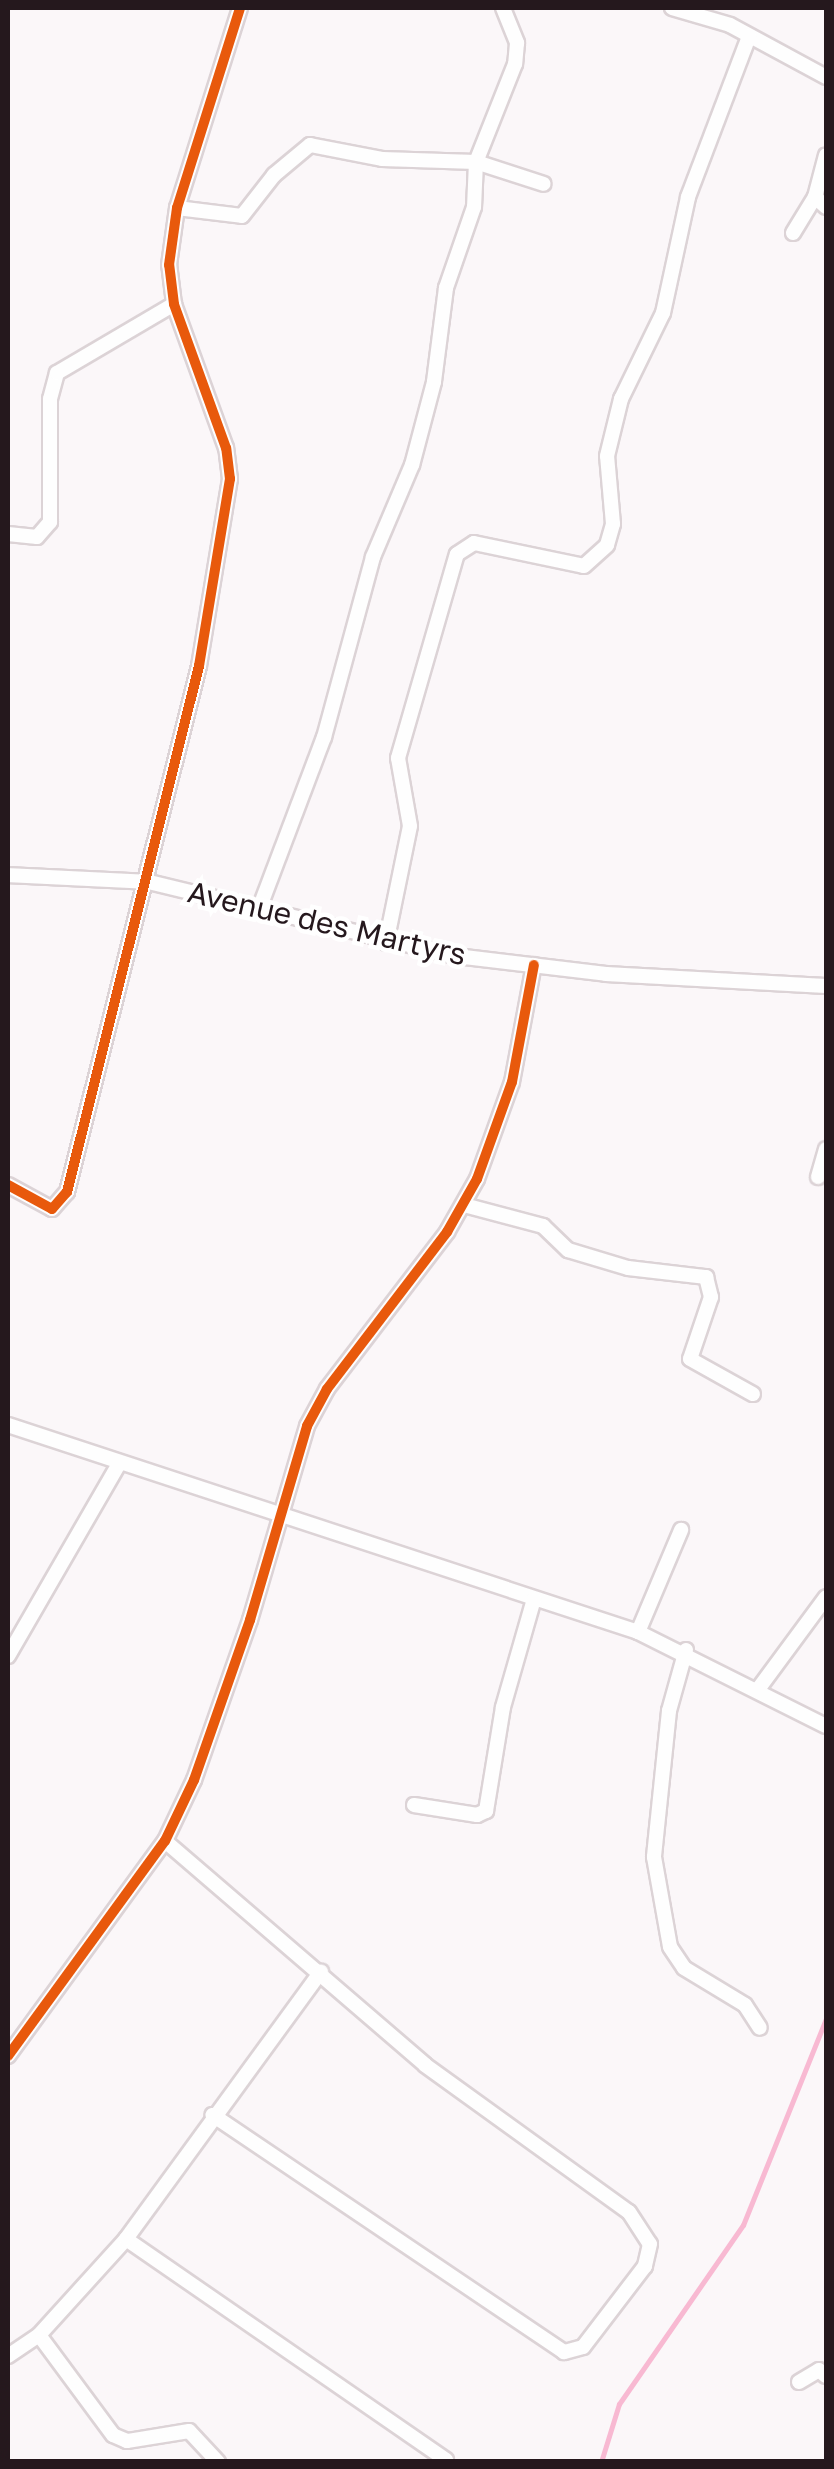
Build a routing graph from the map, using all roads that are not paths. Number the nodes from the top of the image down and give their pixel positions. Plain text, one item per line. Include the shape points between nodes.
1 (240, 8) edge
2 (503, 8) edge
3 (672, 8) edge
4 (750, 36) junction
5 (826, 77) edge
6 (826, 155) edge
7 (476, 162) junction
8 (544, 184) dead end
9 (821, 202) edge
10 (178, 208) junction
11 (793, 233) dead end
12 (174, 304) junction
13 (8, 534) edge
14 (8, 874) edge
15 (149, 882) junction
16 (259, 908) junction
17 (386, 943) junction
18 (534, 965) junction
19 (826, 986) edge
20 (826, 1149) edge
21 (818, 1177) dead end
22 (8, 1185) edge
23 (464, 1204) junction
24 (752, 1394) dead end
25 (8, 1425) edge
26 (118, 1464) junction
27 (282, 1515) junction
28 (682, 1530) dead end
29 (826, 1597) edge
30 (534, 1599) junction
31 (638, 1632) junction
32 (686, 1650) junction
33 (8, 1656) edge
34 (758, 1688) junction
35 (826, 1726) edge
36 (414, 1804) dead end
37 (164, 1842) junction
38 (321, 1972) junction
39 (760, 2028) dead end
40 (8, 2056) edge
41 (213, 2115) junction
42 (126, 2239) junction
43 (39, 2335) junction
44 (8, 2356) edge
45 (826, 2376) edge
46 (798, 2382) dead end
47 (446, 2460) edge
48 (218, 2462) edge

1 - 10 street
2 - 7 street via 517,42 515,64
3 - 4 street
4 - 5 street
4 - 17 street via 688,197 663,313 621,399 607,456 613,524 607,545 584,566 474,543 457,554 398,758 410,826
6 - 9 street
7 - 8 street
7 - 10 street via 382,159 310,145 242,216
7 - 16 street via 474,207 446,288 434,382 412,465 373,557 324,737
9 - 11 street
10 - 12 street via 169,266
12 - 13 street via 57,374 50,399 50,522 37,537
12 - 15 street via 226,448 230,480 199,666
14 - 15 street, Avenue des Martyrs
15 - 16 street, Avenue des Martyrs
15 - 22 street via 67,1192 52,1210
16 - 17 street, Avenue des Martyrs
17 - 18 street, Avenue des Martyrs
18 - 19 street, Avenue des Martyrs
18 - 23 street via 512,1082
20 - 21 street
23 - 24 street via 543,1226 568,1250 628,1268 706,1276 711,1297 690,1359
23 - 27 street via 327,1389 306,1426
25 - 26 street
26 - 27 street
26 - 33 street
27 - 30 street
27 - 37 street via 194,1780
28 - 31 street
29 - 34 street
30 - 31 street
30 - 36 street via 503,1707 486,1811
31 - 32 street
32 - 34 street
32 - 39 street via 669,1711 654,1858 670,1948 684,1968 745,2005
34 - 35 street
37 - 38 street
37 - 40 street
38 - 41 street
38 - 41 street via 425,2066 644,2228 650,2244 645,2266 584,2347 564,2352
41 - 42 street
42 - 43 street
42 - 47 street
43 - 44 street
43 - 48 street via 113,2435 127,2441 190,2431
45 - 46 street via 818,2370

